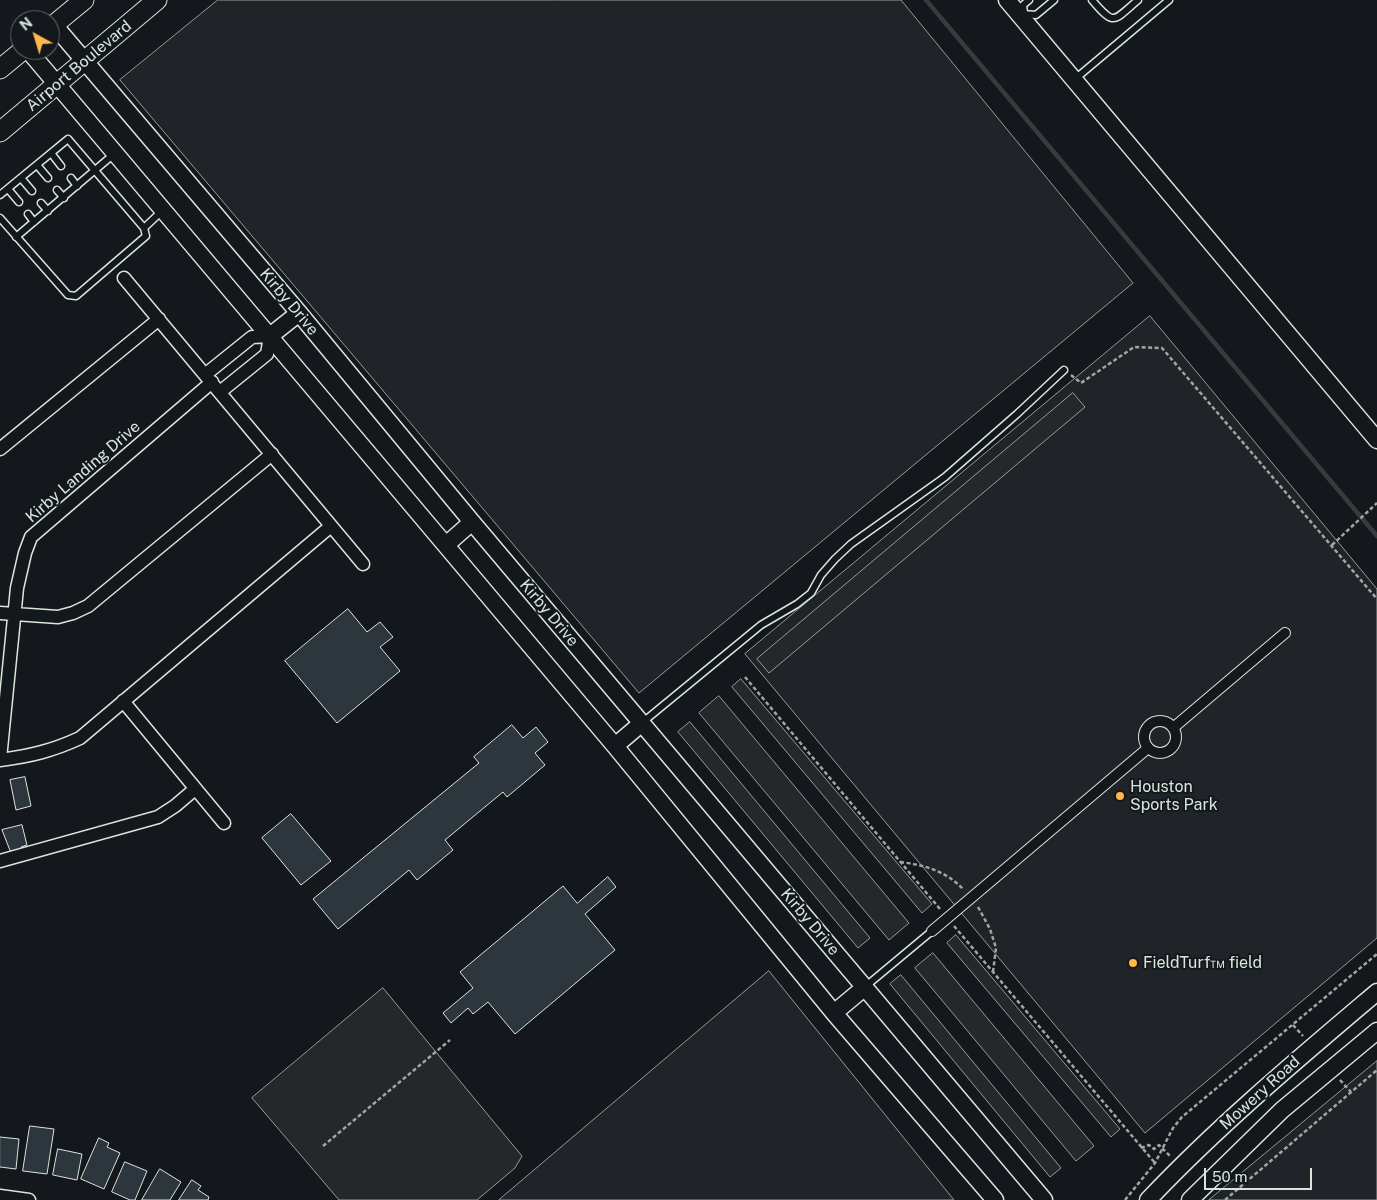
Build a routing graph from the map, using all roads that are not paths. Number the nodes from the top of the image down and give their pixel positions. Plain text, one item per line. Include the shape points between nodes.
1 (157, 0) edge
2 (1007, 0) edge
3 (1029, 0) edge
4 (1054, 0) edge
5 (1092, 0) edge
6 (1138, 0) edge
7 (1169, 0) edge
8 (75, 3) edge
9 (1022, 15) junction
10 (60, 19) edge
11 (60, 36) edge
12 (12, 60) edge
13 (37, 60) edge
14 (84, 61) junction
15 (0, 70) edge
16 (1074, 80) junction
17 (57, 84) junction
18 (0, 132) edge
19 (51, 153) junction
20 (115, 153) junction
21 (37, 165) junction
22 (62, 166) dead end
23 (96, 171) junction
24 (21, 178) junction
25 (48, 178) dead end
26 (71, 178) dead end
27 (77, 186) junction
28 (8, 189) junction
29 (57, 190) dead end
30 (32, 191) dead end
31 (0, 195) edge
32 (64, 198) junction
33 (19, 202) dead end
34 (41, 203) dead end
35 (163, 210) junction
36 (48, 211) junction
37 (28, 214) dead end
38 (0, 218) edge
39 (34, 222) junction
40 (144, 228) junction
41 (16, 236) junction
42 (124, 278) dead end
43 (299, 312) junction
44 (159, 319) junction
45 (270, 336) junction
46 (1064, 370) road end
47 (209, 378) junction
48 (220, 392) junction
49 (1377, 440) edge
50 (0, 449) edge
51 (272, 454) junction
52 (472, 522) junction
53 (331, 526) junction
54 (446, 545) junction
55 (363, 564) dead end
56 (0, 614) edge
57 (15, 614) junction
58 (1284, 633) dead end
59 (123, 701) junction
60 (642, 723) junction
61 (1173, 728) junction
62 (615, 746) junction
63 (1148, 748) junction
64 (0, 760) edge
65 (195, 789) junction
66 (224, 823) dead end
67 (1, 857) edge
68 (932, 931) joint
69 (864, 987) junction
70 (1376, 994) edge
71 (834, 1013) junction
72 (1377, 1031) edge
73 (0, 1196) edge
74 (1152, 1198) edge
75 (30, 1200) edge
76 (995, 1200) edge
77 (1044, 1200) edge
78 (1190, 1200) edge

1 - 14 main road, Airport Boulevard
2 - 9 street
3 - 9 lane via 1023,5
4 - 9 lane via 1036,15
5 - 6 lane via 1110,19 1118,17
7 - 16 lane
8 - 10 main road
9 - 16 street
11 - 14 street, Kirby Drive
12 - 15 main road
13 - 17 street
14 - 17 main road, Airport Boulevard
14 - 43 street, Kirby Drive
16 - 49 street
17 - 18 main road, Airport Boulevard
17 - 20 street
19 - 21 lane
19 - 22 lane
19 - 23 lane via 68,139
20 - 23 lane
20 - 35 street
21 - 24 lane
21 - 25 lane
23 - 27 lane
23 - 40 lane
24 - 28 lane
24 - 30 lane
26 - 27 lane
27 - 32 lane
28 - 31 lane
28 - 33 lane
29 - 32 lane
32 - 36 lane
34 - 36 lane
35 - 40 lane
35 - 45 street
36 - 39 lane
37 - 39 lane
38 - 41 lane
39 - 41 lane
40 - 41 lane via 146,236 76,296 68,295
42 - 44 street
43 - 45 street
43 - 52 street, Kirby Drive
44 - 47 street
44 - 50 street
45 - 47 street, Kirby Landing Drive via 252,337
45 - 48 street via 266,354
45 - 54 street
46 - 60 lane via 945,477 851,544 821,575 811,593 761,625
47 - 48 street
47 - 57 street, Kirby Landing Drive via 31,537 25,553
48 - 51 street
51 - 53 street
51 - 57 street via 88,606 58,617
52 - 54 street
52 - 60 street, Kirby Drive
53 - 55 street
53 - 59 street
54 - 62 street
56 - 57 street
57 - 64 street, Kirby Landing Drive
58 - 61 street
59 - 64 street via 80,738 33,756
59 - 65 street
60 - 62 street
60 - 69 street, Kirby Drive
61 - 63 street via 1175,743 1168,751 1157,753
61 - 63 street via 1160,721 1150,725 1144,734
62 - 71 street
63 - 68 street
65 - 66 street
65 - 67 street via 158,817
68 - 69 lane
69 - 71 street
69 - 77 street, Kirby Drive
70 - 74 street, Mowery Road via 1271,1081
71 - 76 street
72 - 78 street, Mowery Road via 1282,1110
73 - 75 street

